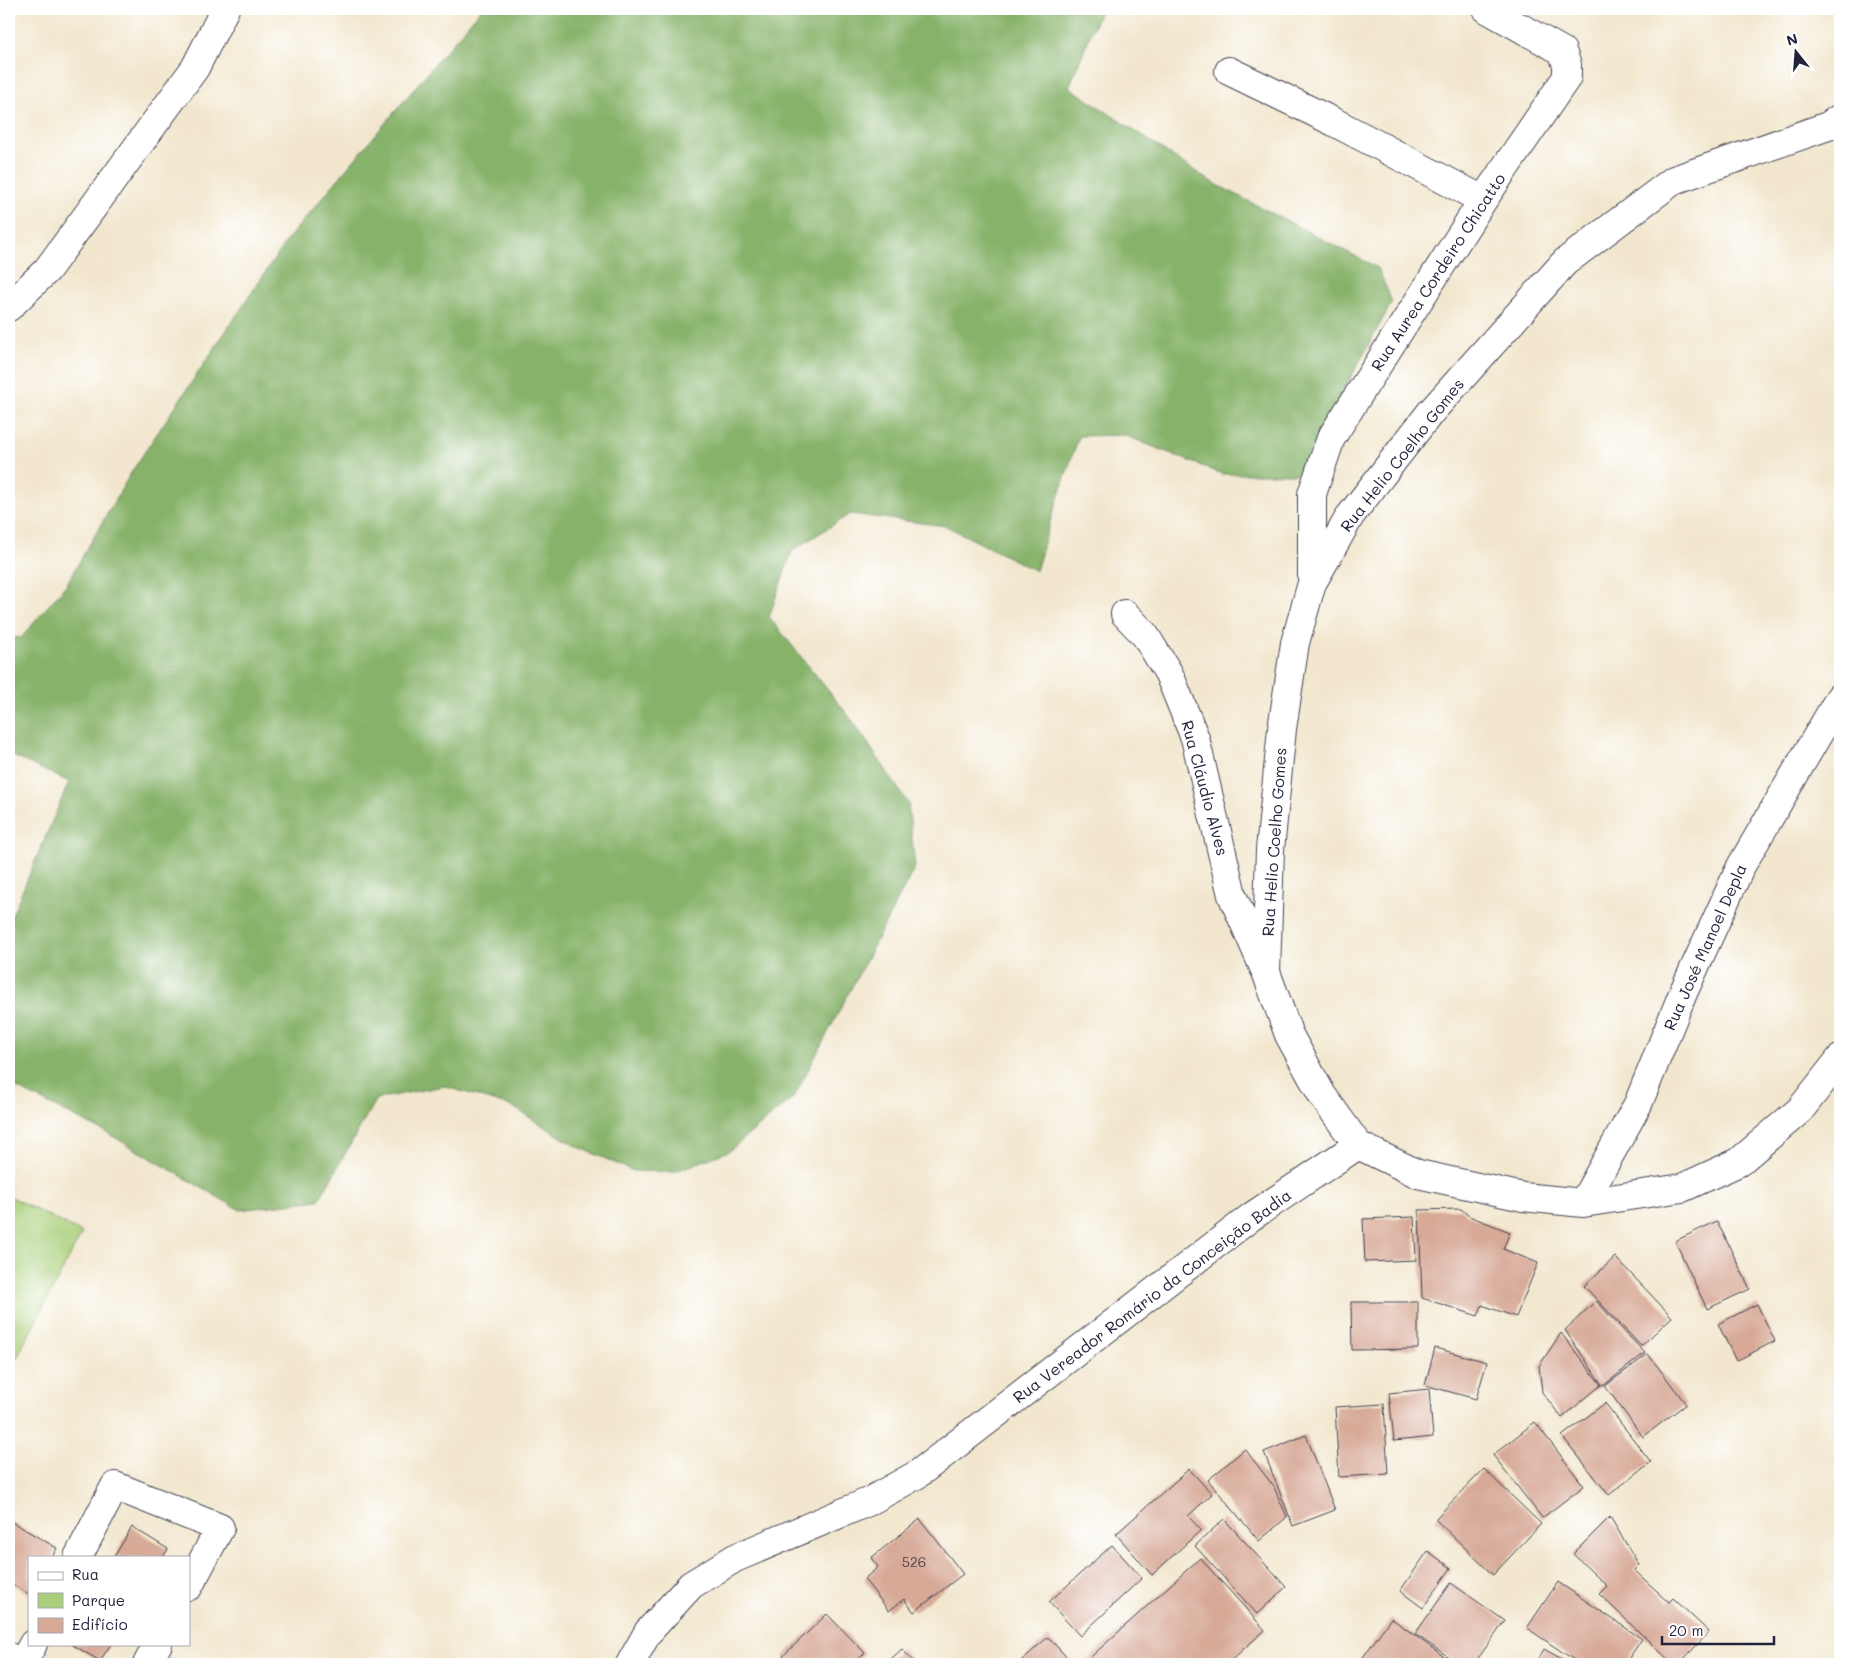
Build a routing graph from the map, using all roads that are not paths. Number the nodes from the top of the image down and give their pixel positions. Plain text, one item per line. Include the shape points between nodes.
1 (225, 9) edge
2 (1487, 9) edge
3 (1229, 71) dead end
4 (1840, 118) edge
5 (1483, 200) junction
6 (9, 299) edge
7 (1312, 583) junction
8 (1125, 614) dead end
9 (1840, 698) edge
10 (1266, 972) junction
11 (1840, 1059) edge
12 (1358, 1146) junction
13 (1583, 1203) junction
14 (79, 1556) edge
15 (190, 1584) edge
16 (32, 1646) edge
17 (157, 1646) edge
18 (9, 1657) edge
19 (17, 1664) edge
20 (22, 1664) edge
21 (147, 1664) edge
22 (630, 1664) edge

1 - 6 street via 195,68 47,270
2 - 5 street, Rua Aurea Cordeiro Chicatto via 1562,51 1567,77
3 - 5 street
4 - 7 street, Rua Helio Coelho Gomes via 1828,126 1674,180 1565,262 1430,412 1350,516
5 - 7 street, Rua Aurea Cordeiro Chicatto via 1331,438 1312,494
7 - 10 street, Rua Helio Coelho Gomes via 1295,643 1282,730 1270,850
8 - 10 street, Rua Cláudio Alves via 1145,635 1169,674 1195,738 1232,895
9 - 13 street, Rua José Manoel Depla via 1741,866 1683,993 1638,1104
10 - 12 street, Rua Helio Coelho Gomes via 1289,1035 1322,1095
11 - 13 street via 1800,1110 1739,1162 1682,1188
12 - 13 street via 1418,1174 1524,1197
12 - 22 street, Rua Vereador Romário da Conceição Badia via 1252,1217 918,1474 868,1502 735,1558 690,1585 648,1632
14 - 15 street via 115,1486 220,1528
16 - 20 street
17 - 21 street
18 - 19 street

